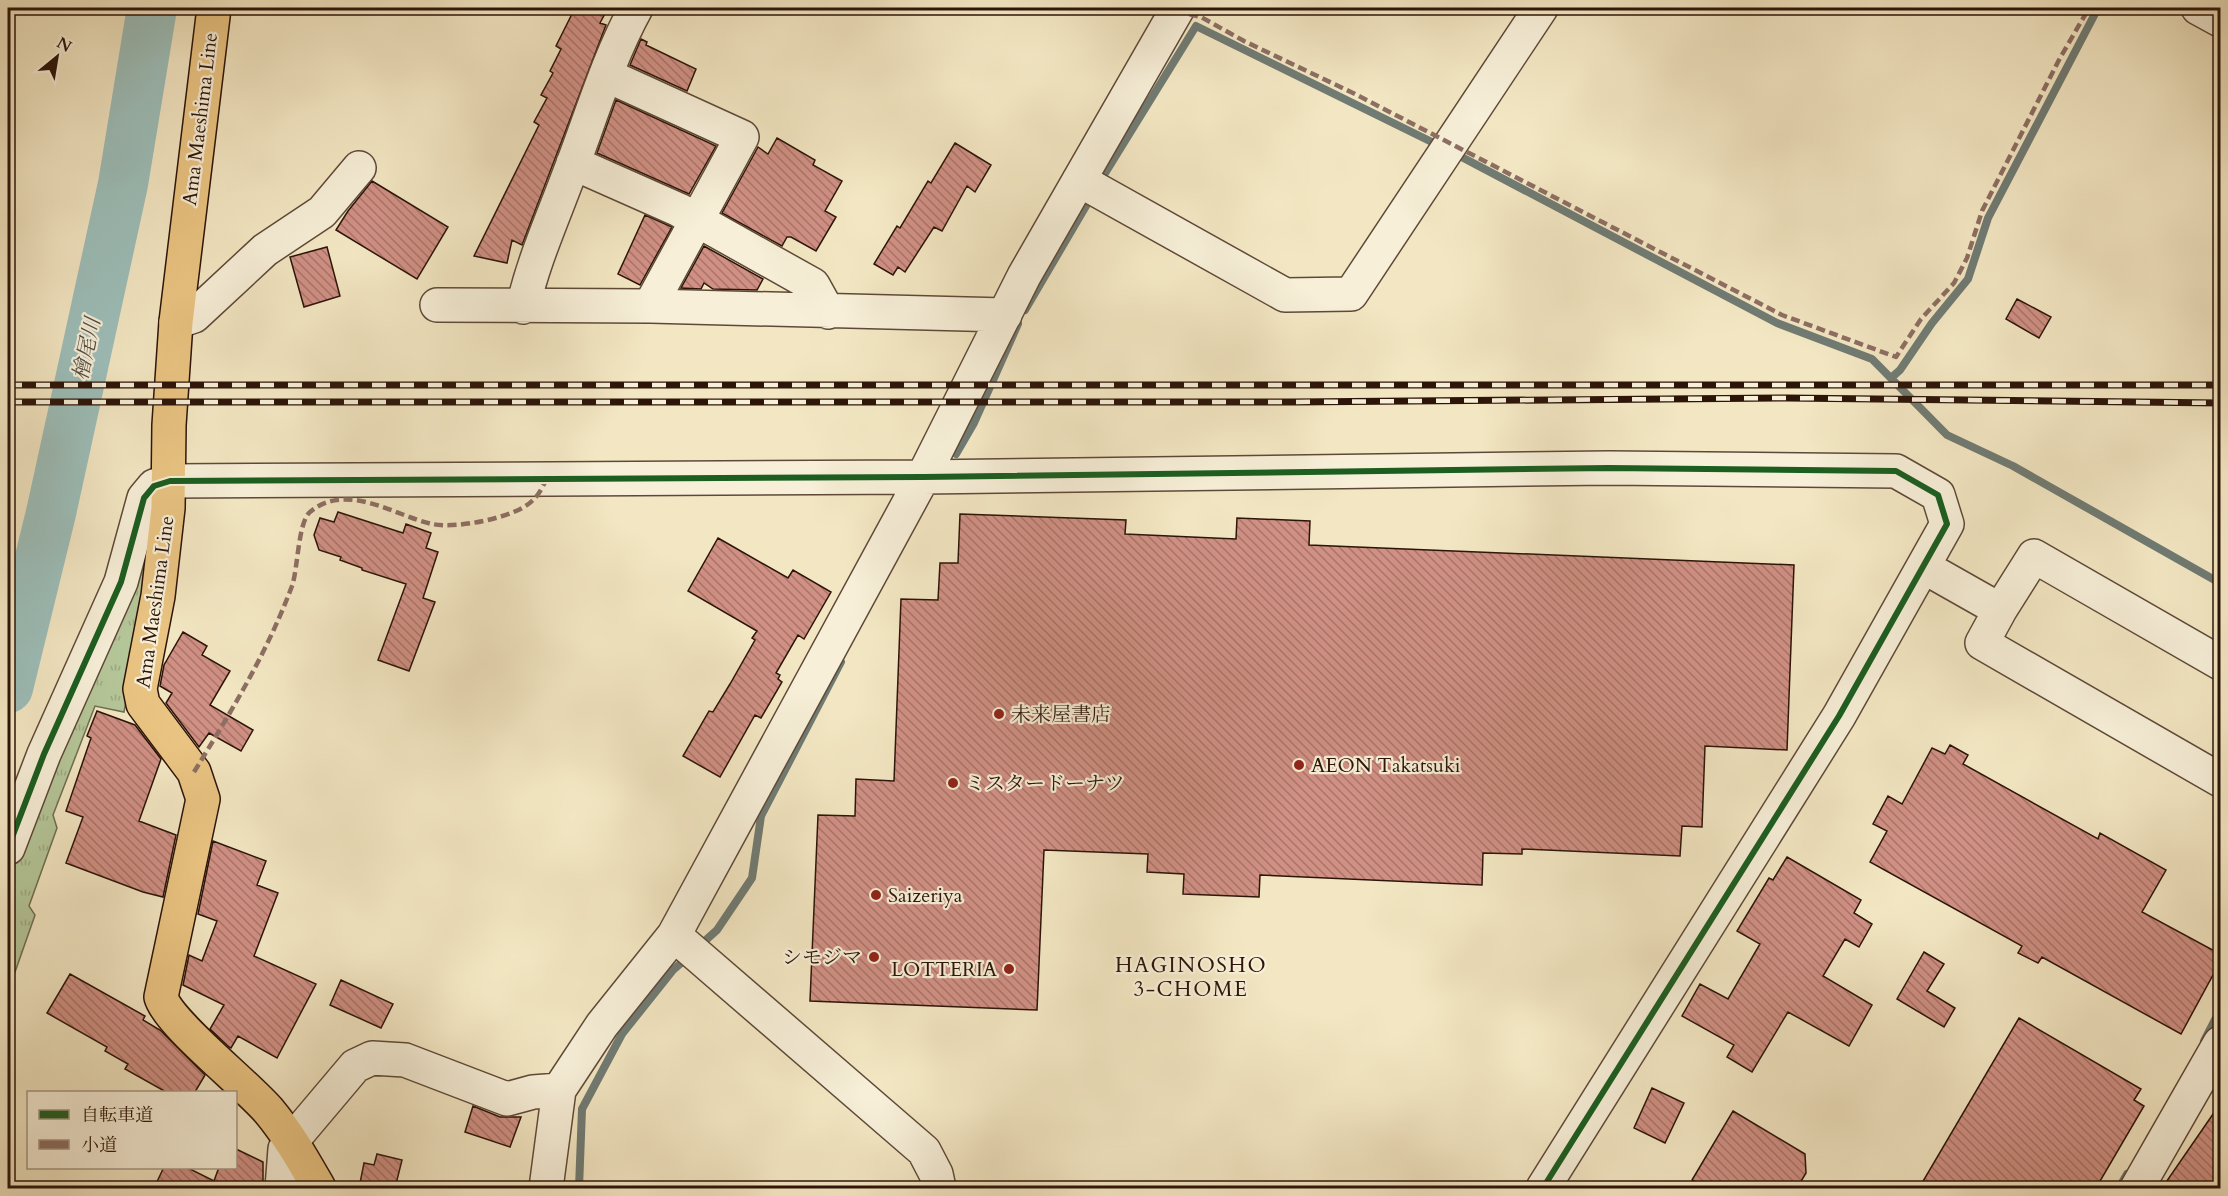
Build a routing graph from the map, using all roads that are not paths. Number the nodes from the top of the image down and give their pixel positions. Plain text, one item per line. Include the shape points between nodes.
1 (214, 8) edge
2 (636, 8) edge
3 (1541, 8) edge
4 (2198, 8) edge
5 (1175, 9) edge
6 (2220, 20) edge
7 (606, 75) junction
8 (573, 163) junction
9 (359, 168) dead end
10 (1079, 180) junction
11 (697, 220) junction
12 (437, 305) dead end
13 (651, 306) junction
14 (523, 307) junction
15 (828, 312) junction
16 (1005, 315) junction
17 (176, 322) junction
18 (924, 477) junction
19 (170, 481) junction
20 (1924, 567) junction
21 (2000, 610) junction
22 (2220, 663) edge
23 (2220, 780) edge
24 (8, 848) edge
25 (677, 938) junction
26 (2220, 1043) edge
27 (559, 1090) junction
28 (550, 1140) junction
29 (292, 1142) junction
30 (282, 1188) edge
31 (320, 1188) edge
32 (546, 1188) edge
33 (564, 1188) edge
34 (939, 1188) edge
35 (1543, 1188) edge
36 (2137, 1188) edge

1 - 17 main road, Ama Maeshima Line
2 - 7 street
3 - 10 street via 1351,294 1285,295
4 - 6 street
5 - 10 street
7 - 8 street
7 - 11 street via 742,137
8 - 11 street
8 - 14 street
9 - 17 street via 322,212 265,250 194,316
10 - 16 street
11 - 13 street
11 - 15 street via 813,285
12 - 14 street
13 - 14 street
13 - 15 street
15 - 16 street
16 - 18 street
17 - 19 main road, Ama Maeshima Line via 169,425
18 - 19 street
18 - 20 street via 1609,468 1896,471 1938,495 1947,524
18 - 25 street
19 - 24 street via 154,486 144,498 121,582 44,754
19 - 29 main road, Ama Maeshima Line via 158,596 141,696 194,772 203,800 160,997 170,1015 245,1085
20 - 21 street
20 - 35 street via 1839,716
21 - 22 street via 2034,556
21 - 23 street via 1982,643
25 - 27 street via 602,1024
25 - 34 street via 924,1151
26 - 36 street
27 - 28 street
27 - 29 street via 507,1099 405,1060 372,1058 355,1066
28 - 32 street
28 - 33 street
29 - 30 street via 285,1149
29 - 31 main road, Ama Maeshima Line

